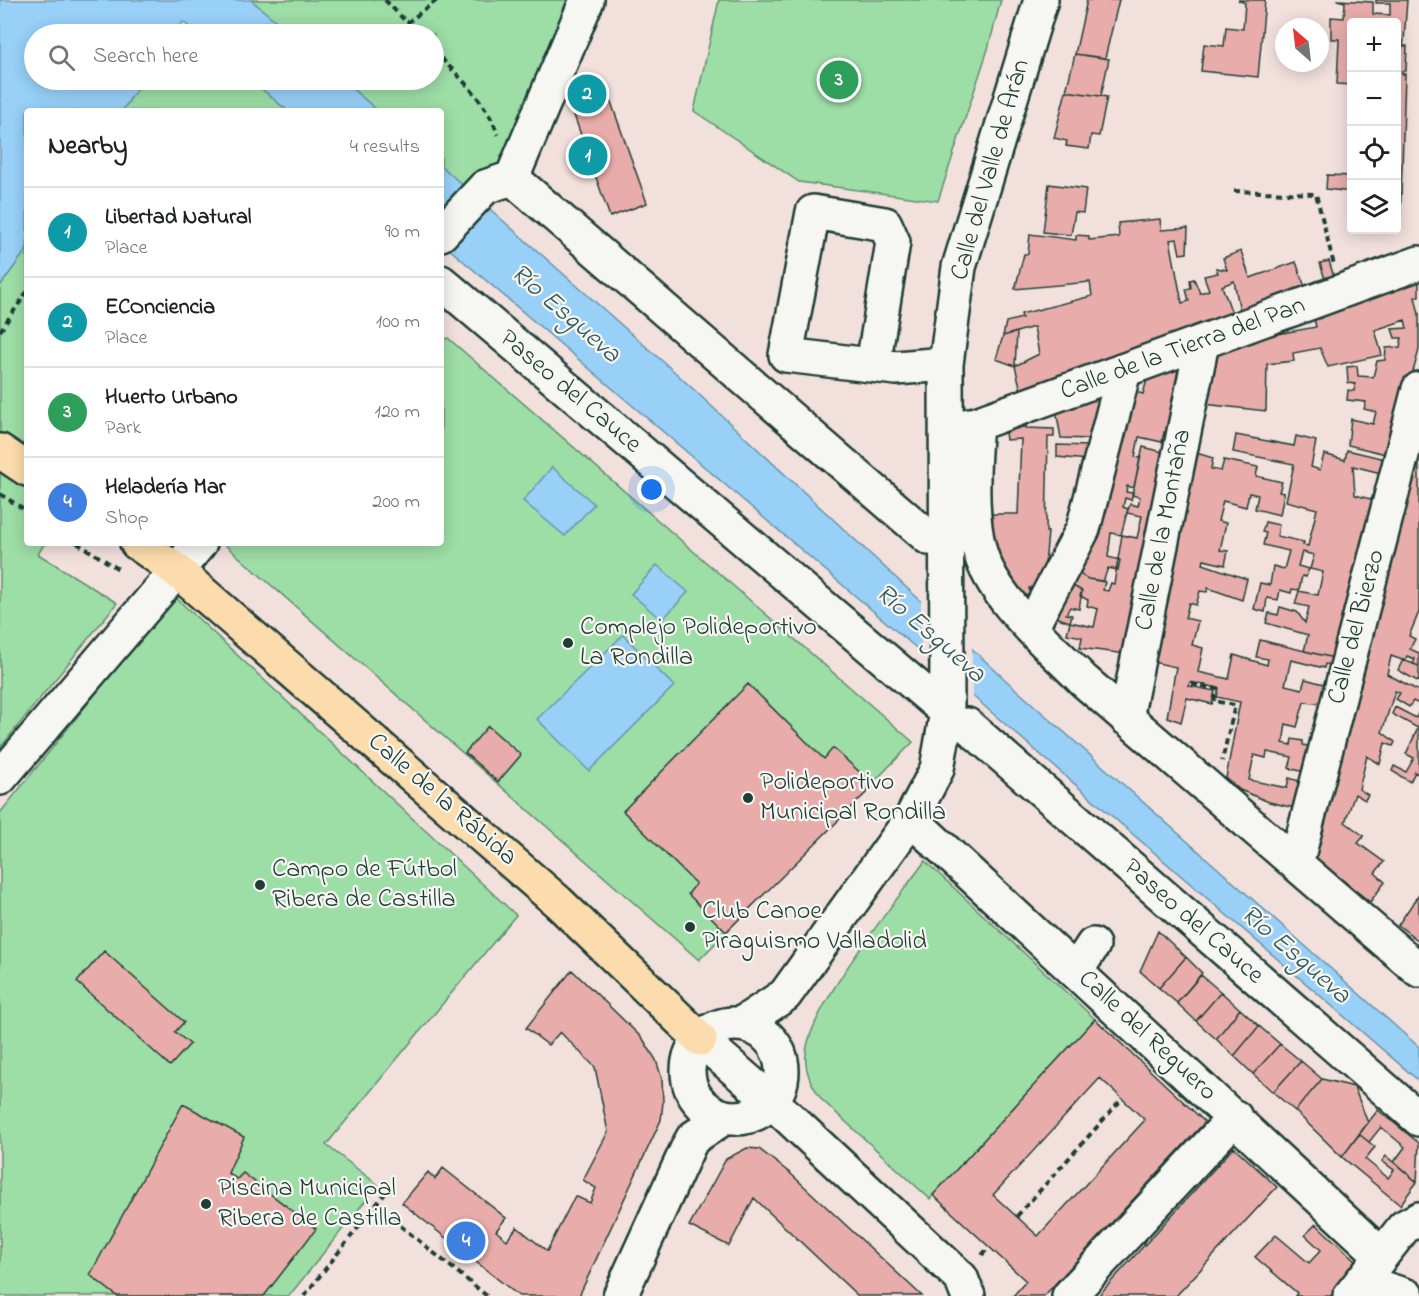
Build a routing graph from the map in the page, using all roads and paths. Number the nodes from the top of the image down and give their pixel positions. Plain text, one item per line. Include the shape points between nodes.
1 (385, 0) edge
2 (437, 0) edge
3 (587, 0) edge
4 (1041, 0) edge
5 (407, 23) joint
6 (444, 62) edge
7 (498, 182) junction
8 (1234, 191) dead end
9 (444, 231) edge
10 (1419, 263) edge
11 (444, 285) edge
12 (1341, 291) junction
13 (24, 296) edge
14 (0, 331) edge
15 (1202, 343) junction
16 (946, 364) junction
17 (873, 365) junction
18 (1124, 371) junction
19 (1419, 389) edge
20 (961, 427) junction
21 (0, 451) edge
22 (24, 467) edge
23 (0, 494) edge
24 (24, 509) edge
25 (929, 538) dead end
26 (84, 546) edge
27 (139, 546) edge
28 (197, 546) edge
29 (166, 581) junction
30 (1031, 628) junction
31 (1192, 684) dead end
32 (1126, 717) junction
33 (957, 718) junction
34 (0, 778) edge
35 (1215, 794) junction
36 (911, 819) junction
37 (1296, 864) junction
38 (1419, 970) edge
39 (785, 995) junction
40 (741, 1024) junction
41 (700, 1039) junction
42 (773, 1043) junction
43 (696, 1097) junction
44 (1122, 1099) dead end
45 (771, 1101) junction
46 (725, 1117) junction
47 (1235, 1117) junction
48 (1419, 1119) edge
49 (693, 1138) junction
50 (387, 1191) dead end
51 (376, 1206) junction
52 (1017, 1216) dead end
53 (1414, 1229) edge
54 (989, 1247) dead end
55 (982, 1255) dead end
56 (1381, 1255) junction
57 (1388, 1293) edge
58 (304, 1296) edge
59 (488, 1296) edge
60 (620, 1296) edge
61 (968, 1296) edge
62 (1069, 1296) edge
63 (1350, 1296) edge

1 - 5 path
2 - 5 path
3 - 7 street
4 - 16 street, Calle del Valle de Arán via 958,267
6 - 7 path via 474,93 495,125
7 - 9 street
7 - 25 street
8 - 12 path via 1316,194
10 - 12 street, Calle de la Tierra del Pan
11 - 33 street, Paseo del Cauce
12 - 15 street, Calle de la Tierra del Pan
13 - 14 path
15 - 18 street, Calle de la Tierra del Pan
15 - 32 street, Calle de la Montaña
16 - 17 street via 896,368
16 - 20 street, Calle del Valle de Arán
17 - 17 street via 786,355 813,212 885,224 893,242
18 - 20 street, Calle de la Tierra del Pan
18 - 30 street via 1083,529
19 - 37 street, Calle del Bierzo
20 - 30 street, Calle del Valle de Arán via 973,455 979,548 997,587
20 - 33 street, Calle del Valle de Arán via 946,593
21 - 22 main road
23 - 24 path
26 - 29 path
27 - 29 main road, Calle de la Rábida
28 - 29 street
29 - 34 street
29 - 41 main road, Calle de la Rábida via 558,902
30 - 32 street
31 - 35 path via 1217,689 1214,701 1234,705
32 - 35 street
33 - 36 street, Calle del Valle de Arán
33 - 48 street, Paseo del Cauce
35 - 37 street
36 - 39 street, Calle del Valle de Arán
36 - 47 street, Calle del Reguero via 1085,958
37 - 38 street
39 - 40 street
39 - 42 street
40 - 41 street via 730,1024
40 - 42 street via 755,1028
41 - 43 street via 688,1070
41 - 45 street, Calle de la Rábida
42 - 45 street via 782,1064 782,1077
43 - 46 street
43 - 49 street
44 - 52 path
45 - 46 street via 752,1114
45 - 61 street, Calle de la Rábida via 961,1278
46 - 49 street
47 - 56 street, Calle del Reguero
47 - 62 street
49 - 60 street
50 - 51 path
51 - 58 path
51 - 59 path
53 - 56 street
53 - 57 street
54 - 55 path
56 - 63 street

